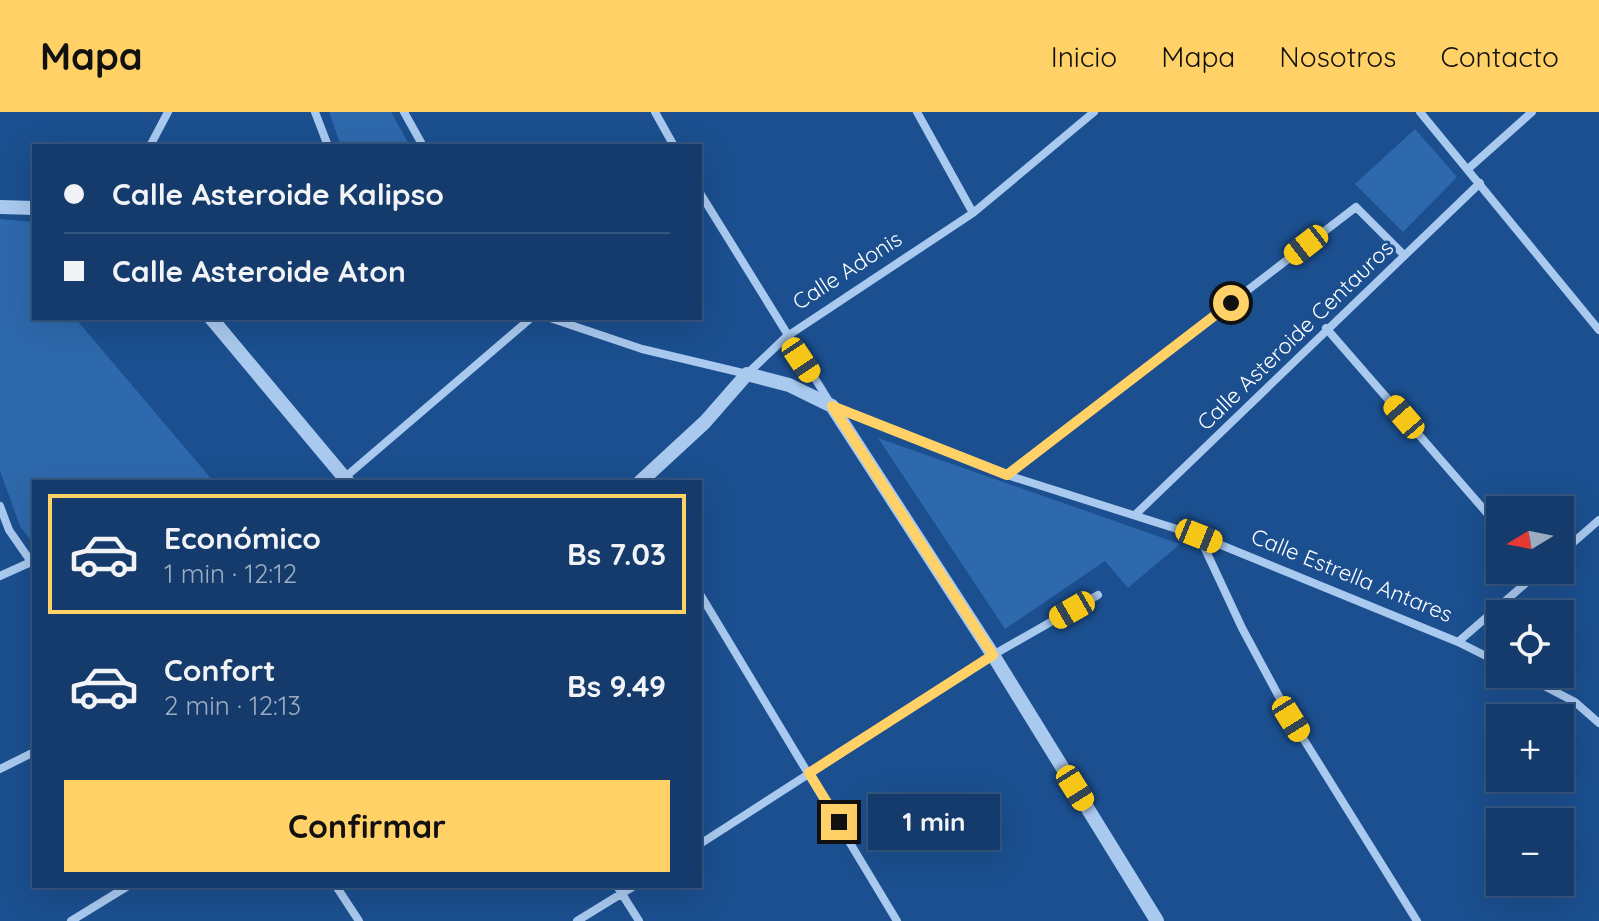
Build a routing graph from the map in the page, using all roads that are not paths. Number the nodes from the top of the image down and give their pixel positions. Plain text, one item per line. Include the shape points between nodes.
1 (168, 112) edge
2 (315, 112) edge
3 (404, 112) edge
4 (655, 112) edge
5 (917, 112) edge
6 (1094, 112) edge
7 (1420, 112) edge
8 (1532, 112) edge
9 (151, 144) edge
10 (327, 144) edge
11 (422, 144) edge
12 (673, 144) edge
13 (1468, 169) junction
14 (1480, 183) junction
15 (702, 196) edge
16 (0, 207) edge
17 (32, 208) edge
18 (973, 213) junction
19 (1404, 255) junction
20 (213, 320) edge
21 (529, 320) edge
22 (556, 320) edge
23 (1326, 328) junction
24 (1599, 330) edge
25 (786, 337) junction
26 (747, 374) junction
27 (832, 406) junction
28 (1007, 475) junction
29 (344, 480) edge
30 (642, 480) edge
31 (0, 506) edge
32 (1486, 512) edge
33 (1136, 514) junction
34 (1599, 520) edge
35 (1199, 536) junction
36 (1574, 542) edge
37 (32, 564) edge
38 (0, 576) edge
39 (1524, 584) edge
40 (1098, 595) dead end
41 (702, 597) edge
42 (1458, 642) junction
43 (993, 655) junction
44 (1486, 656) edge
45 (1548, 688) edge
46 (1599, 723) edge
47 (32, 753) edge
48 (0, 769) edge
49 (809, 773) junction
50 (702, 843) edge
51 (125, 888) edge
52 (337, 888) edge
53 (620, 890) edge
54 (71, 921) edge
55 (359, 921) edge
56 (577, 921) edge
57 (639, 921) edge
58 (897, 921) edge
59 (1157, 921) edge
60 (1417, 921) edge

1 - 9 street
2 - 10 street
3 - 11 street
4 - 12 street
5 - 18 street
6 - 18 street, Calle Adonis
7 - 13 street
8 - 13 street
13 - 14 street
14 - 19 street, Calle Asteroide Centauros
14 - 24 street
15 - 25 street
16 - 17 street
18 - 25 street, Calle Adonis
19 - 23 street, Calle Asteroide Centauros
19 - 28 street via 1356,207
20 - 29 street
21 - 29 street
22 - 26 street, Calle Estrella Antares via 642,349
23 - 32 street
23 - 33 street, Calle Asteroide Centauros
25 - 26 street, Calle Adonis
25 - 27 street
26 - 27 street, Calle Estrella Antares via 789,385
26 - 30 street, Calle Adonis
27 - 28 street, Calle Estrella Antares
27 - 43 street
28 - 33 street, Calle Estrella Antares
31 - 37 street
33 - 35 street, Calle Estrella Antares
34 - 36 street
35 - 42 street, Calle Estrella Antares
35 - 60 street via 1291,719
37 - 38 street
39 - 42 street
40 - 43 street
41 - 49 street
42 - 44 street, Calle Estrella Antares
43 - 49 street
43 - 59 street
45 - 46 street
47 - 48 street
49 - 50 street
49 - 58 street
51 - 54 street
52 - 55 street
53 - 56 street
53 - 57 street

